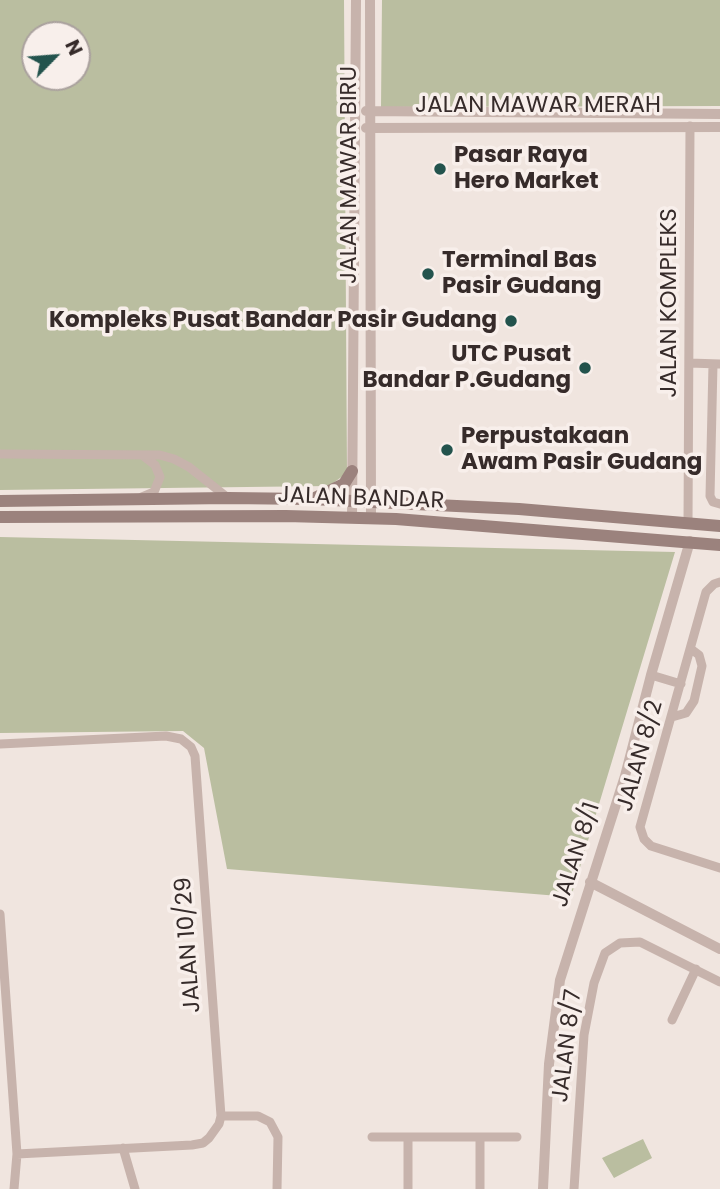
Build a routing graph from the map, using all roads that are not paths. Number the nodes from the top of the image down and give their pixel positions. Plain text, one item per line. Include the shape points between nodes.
1 (356, 0) edge
2 (370, 0) edge
3 (356, 111) junction
4 (372, 111) junction
5 (720, 114) edge
6 (690, 126) junction
7 (356, 127) junction
8 (720, 127) edge
9 (372, 128) junction
10 (689, 363) junction
11 (716, 364) edge
12 (0, 454) edge
13 (140, 454) junction
14 (352, 471) junction
15 (228, 498) junction
16 (311, 499) junction
17 (136, 500) junction
18 (2, 501) edge
19 (352, 501) junction
20 (371, 502) junction
21 (720, 504) edge
22 (0, 517) edge
23 (352, 517) junction
24 (371, 518) junction
25 (688, 522) junction
26 (720, 526) edge
27 (690, 541) junction
28 (720, 545) edge
29 (720, 582) edge
30 (691, 649) junction
31 (651, 675) junction
32 (681, 684) junction
33 (672, 717) junction
34 (0, 744) edge
35 (720, 867) edge
36 (590, 882) junction
37 (0, 914) edge
38 (720, 949) edge
39 (696, 969) junction
40 (720, 982) edge
41 (3, 998) edge
42 (672, 1020) dead end
43 (221, 1116) junction
44 (372, 1137) dead end
45 (408, 1137) junction
46 (480, 1137) junction
47 (517, 1137) dead end
48 (123, 1148) junction
49 (17, 1154) junction
50 (14, 1189) edge
51 (135, 1189) edge
52 (277, 1189) edge
53 (408, 1189) edge
54 (480, 1189) edge
55 (543, 1189) edge
56 (574, 1189) edge

1 - 3 street, JALAN MAWAR BIRU
2 - 4 street, JALAN MAWAR BIRU
3 - 4 street, JALAN MAWAR MERAH
3 - 7 street, JALAN MAWAR BIRU
4 - 5 street, JALAN MAWAR MERAH
4 - 9 street, JALAN MAWAR BIRU
6 - 8 street, JALAN MAWAR MERAH
6 - 9 street, JALAN MAWAR MERAH
6 - 10 street, JALAN KOMPLEKS
7 - 9 street, JALAN MAWAR MERAH
7 - 14 street, JALAN MAWAR BIRU
9 - 20 street, JALAN MAWAR BIRU
10 - 11 street
10 - 25 street, JALAN KOMPLEKS
11 - 21 street via 710,496
12 - 13 street
13 - 15 street via 174,459
13 - 17 street via 155,465 160,477 154,492
14 - 16 main road via 344,484
14 - 19 street, JALAN MAWAR BIRU
15 - 16 main road, JALAN BANDAR
15 - 17 main road, JALAN BANDAR
16 - 19 main road, JALAN BANDAR
17 - 18 main road, JALAN BANDAR
19 - 20 main road, JALAN BANDAR
19 - 23 street, JALAN MAWAR BIRU
20 - 24 street, JALAN MAWAR BIRU
20 - 25 main road, JALAN BANDAR
22 - 23 main road, JALAN BANDAR
23 - 24 main road, JALAN BANDAR
24 - 27 main road, JALAN BANDAR
25 - 26 main road, JALAN BANDAR
27 - 28 main road, JALAN BANDAR
27 - 31 street, JALAN 8/1
29 - 30 street, JALAN 8/2 via 706,592
30 - 32 street, JALAN 8/2
30 - 33 street via 702,663 694,701 688,712
31 - 32 street, JALAN 8/2
31 - 36 street, JALAN 8/1 via 625,776
32 - 33 street, JALAN 8/2
33 - 35 street, JALAN 8/2 via 641,822 642,835 651,846
34 - 43 street, JALAN 10/29 via 166,736 191,747
36 - 38 street
36 - 55 street, JALAN 8/1 via 554,1013
37 - 41 street
39 - 40 street, JALAN 8/7
39 - 42 street
39 - 56 street, JALAN 8/7 via 640,942 620,943 605,953 584,1035
41 - 49 street
43 - 48 street via 203,1143
43 - 52 street via 258,1116 270,1122 278,1137
44 - 45 street
45 - 46 street
45 - 53 street
46 - 47 street
46 - 54 street
48 - 49 street
48 - 51 street
49 - 50 street

